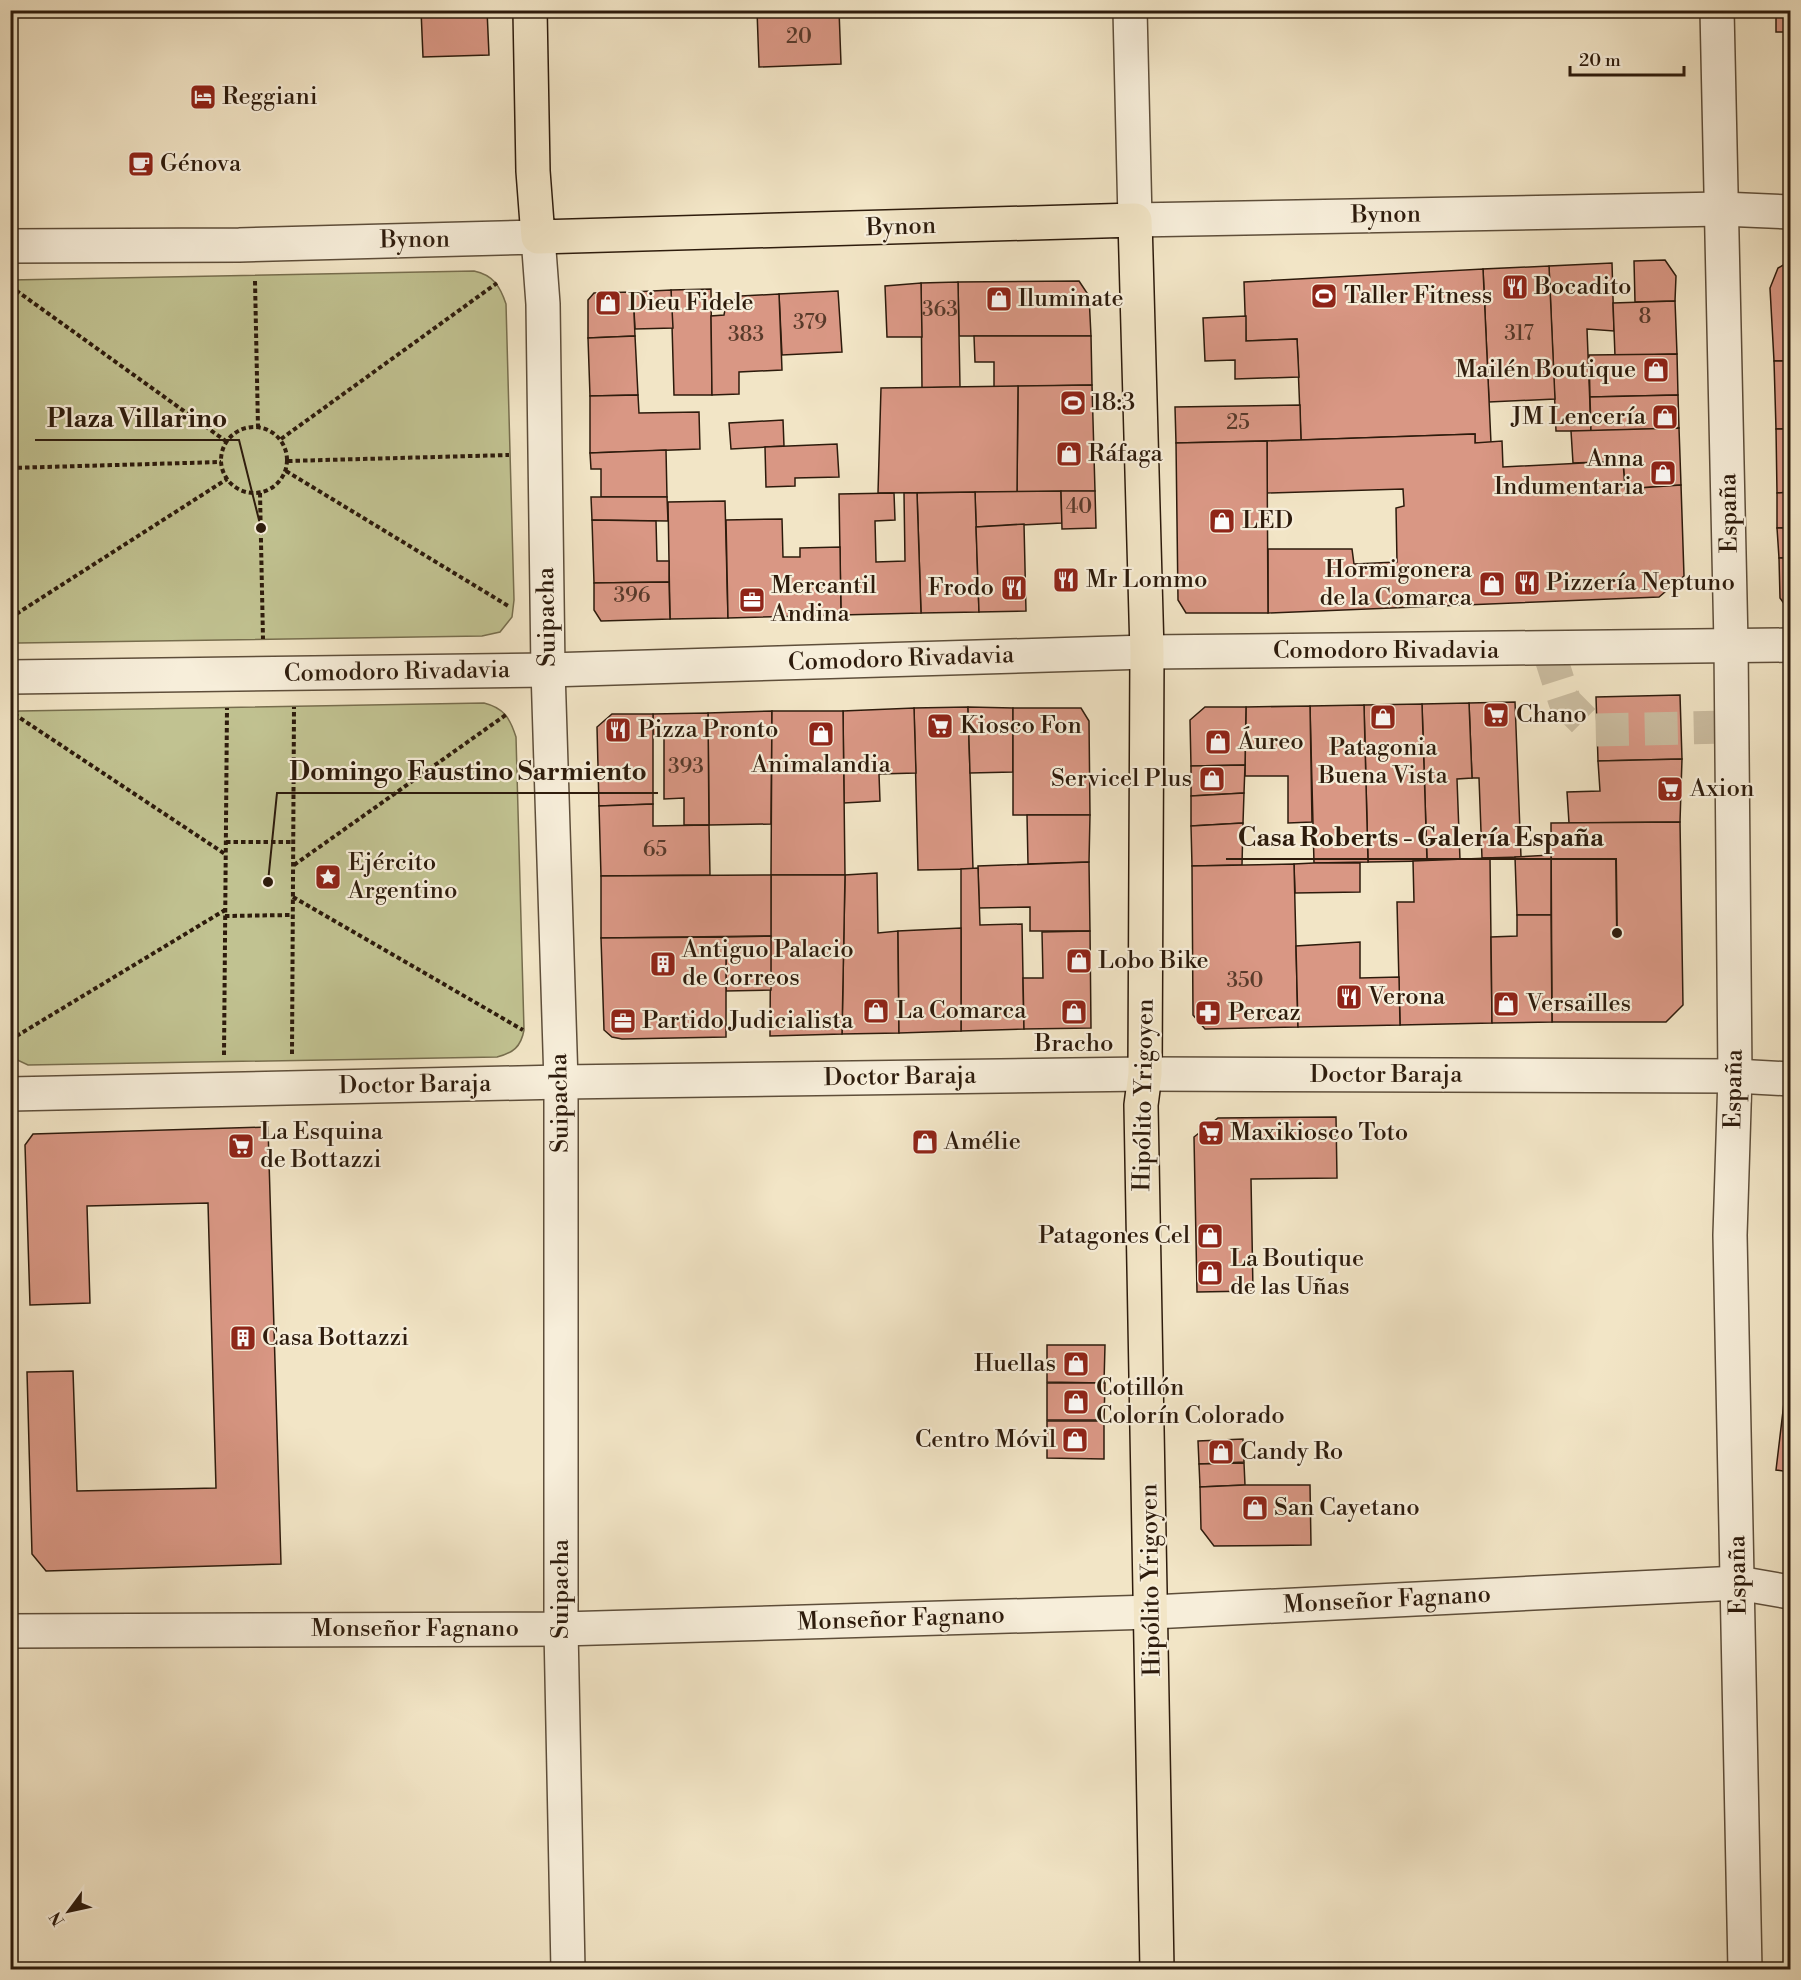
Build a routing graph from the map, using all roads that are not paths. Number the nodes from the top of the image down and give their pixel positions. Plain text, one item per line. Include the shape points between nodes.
1 (530, 10) edge
2 (1130, 10) edge
3 (1717, 10) edge
4 (1722, 209) junction
5 (1791, 212) edge
6 (1135, 220) junction
7 (538, 237) junction
8 (10, 246) edge
9 (1731, 644) junction
10 (1791, 645) edge
11 (1147, 652) junction
12 (548, 669) junction
13 (10, 677) edge
14 (1145, 1074) junction
15 (1735, 1076) junction
16 (1791, 1079) edge
17 (561, 1082) junction
18 (10, 1094) edge
19 (1738, 1583) junction
20 (1791, 1592) edge
21 (1152, 1612) junction
22 (561, 1629) junction
23 (10, 1631) edge
24 (568, 1970) edge
25 (1157, 1970) edge
26 (1745, 1970) edge

1 - 7 main road
2 - 6 street
3 - 4 street, España
4 - 5 street, Bynon
4 - 6 street, Bynon
4 - 9 street, España
6 - 7 main road, Bynon
6 - 11 main road, Hipólito Yrigoyen
7 - 8 street, Bynon
7 - 12 street, Suipacha via 543,304
9 - 10 street, Comodoro Rivadavia
9 - 11 street, Comodoro Rivadavia via 1548,650
9 - 15 street, España
11 - 12 street, Comodoro Rivadavia
11 - 14 main road, Hipólito Yrigoyen
12 - 13 street, Comodoro Rivadavia
12 - 17 street, Suipacha
14 - 15 street, Doctor Baraja
14 - 17 street, Doctor Baraja
14 - 21 main road, Hipólito Yrigoyen via 1141,1105
15 - 16 street, Doctor Baraja
15 - 19 street, España via 1730,1235
17 - 18 street, Doctor Baraja
17 - 22 street, Suipacha
19 - 20 street, Monseñor Fagnano
19 - 21 street, Monseñor Fagnano
19 - 26 street, España
21 - 22 street, Monseñor Fagnano
21 - 25 main road, Hipólito Yrigoyen
22 - 23 street, Monseñor Fagnano
22 - 24 street, Suipacha

